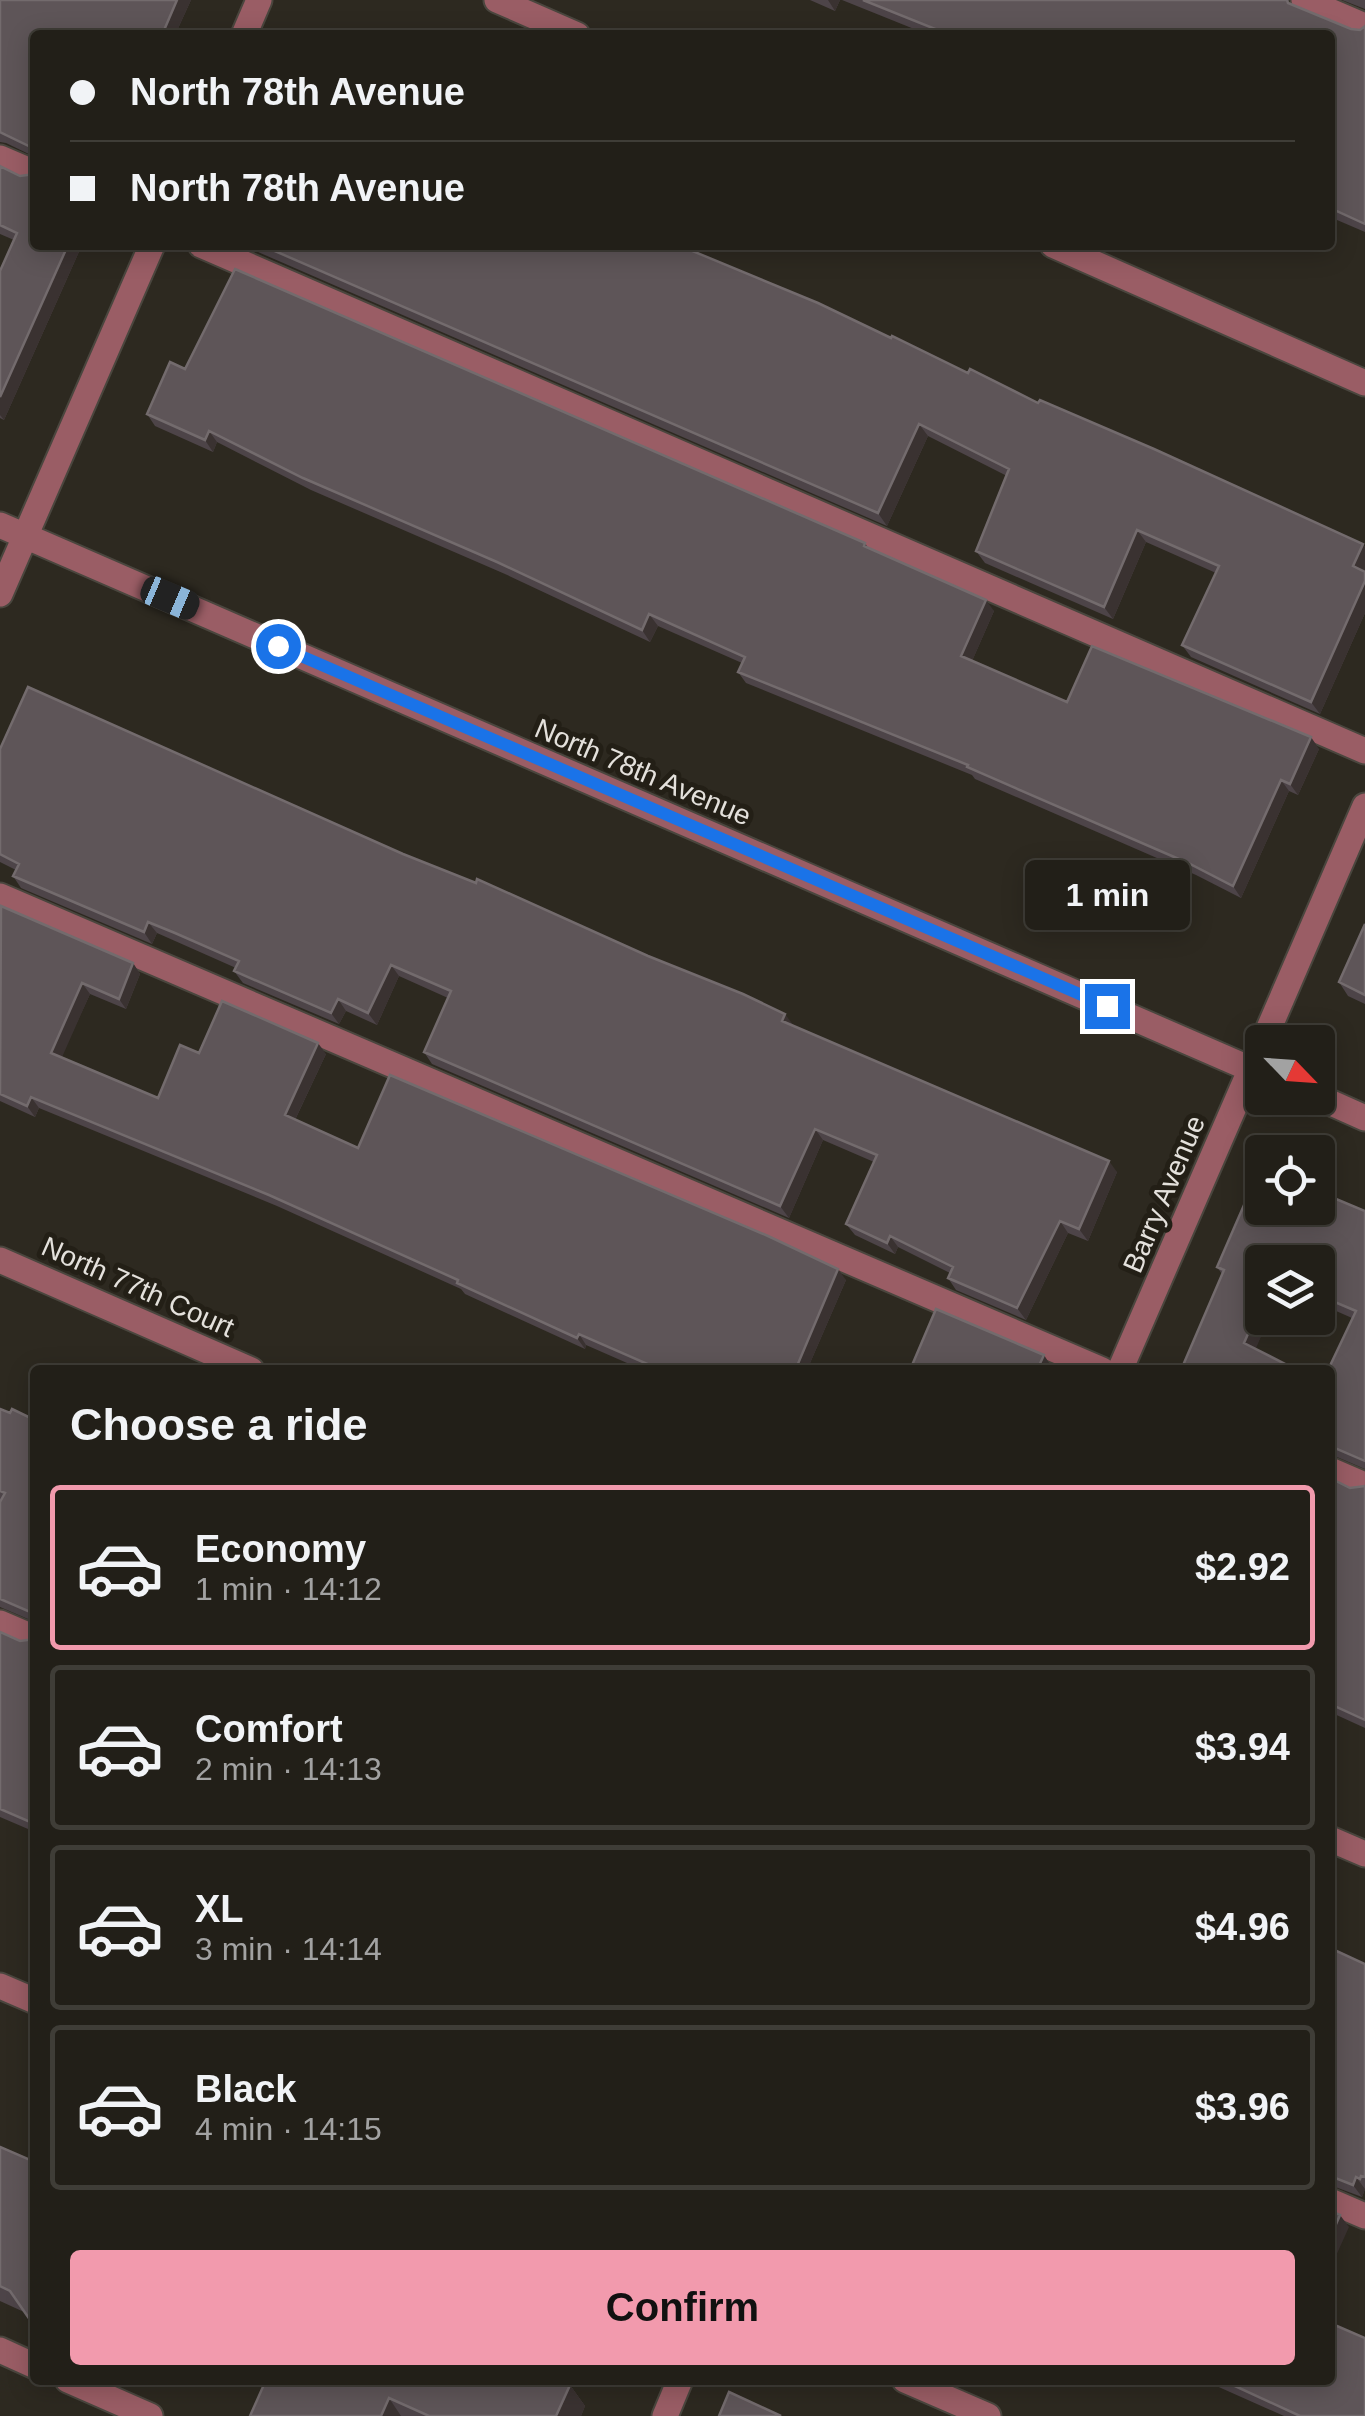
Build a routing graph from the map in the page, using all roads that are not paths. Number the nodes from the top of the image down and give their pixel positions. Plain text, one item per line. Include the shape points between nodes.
1 (259, 0) edge
2 (498, 0) edge
3 (1304, 0) edge
4 (1365, 26) edge
5 (246, 30) edge
6 (566, 30) edge
7 (0, 158) edge
8 (30, 171) edge
9 (150, 250) edge
10 (213, 250) edge
11 (1064, 250) edge
12 (1365, 383) edge
13 (0, 525) edge
14 (26, 536) junction
15 (0, 594) edge
16 (1365, 751) edge
17 (1365, 806) edge
18 (0, 896) edge
19 (1271, 1025) edge
20 (1245, 1066) edge
21 (1245, 1097) edge
22 (1335, 1105) edge
23 (1365, 1118) edge
24 (0, 1260) edge
25 (240, 1365) edge
26 (1090, 1365) edge
27 (1122, 1365) edge
28 (1335, 1472) edge
29 (1365, 1485) edge
30 (0, 1622) edge
31 (30, 1636) edge
32 (1335, 1841) edge
33 (1365, 1854) edge
34 (0, 1986) edge
35 (30, 2000) edge
36 (1335, 2203) edge
37 (1365, 2216) edge
38 (0, 2350) edge
39 (30, 2364) edge
40 (79, 2385) edge
41 (678, 2385) edge
42 (917, 2385) edge
43 (150, 2416) edge
44 (664, 2416) edge
45 (988, 2416) edge

1 - 5 street
2 - 6 street
3 - 4 street
7 - 8 street
9 - 14 street
10 - 16 street
11 - 12 street
13 - 14 street, North 78th Avenue
14 - 15 street
14 - 20 street, North 78th Avenue
17 - 19 street, Barry Avenue
18 - 26 street
21 - 27 street, Barry Avenue
22 - 23 street
24 - 25 street, North 77th Court
28 - 29 street
30 - 31 street
32 - 33 street
34 - 35 street
36 - 37 street
38 - 39 street
40 - 43 street
41 - 44 street
42 - 45 street

